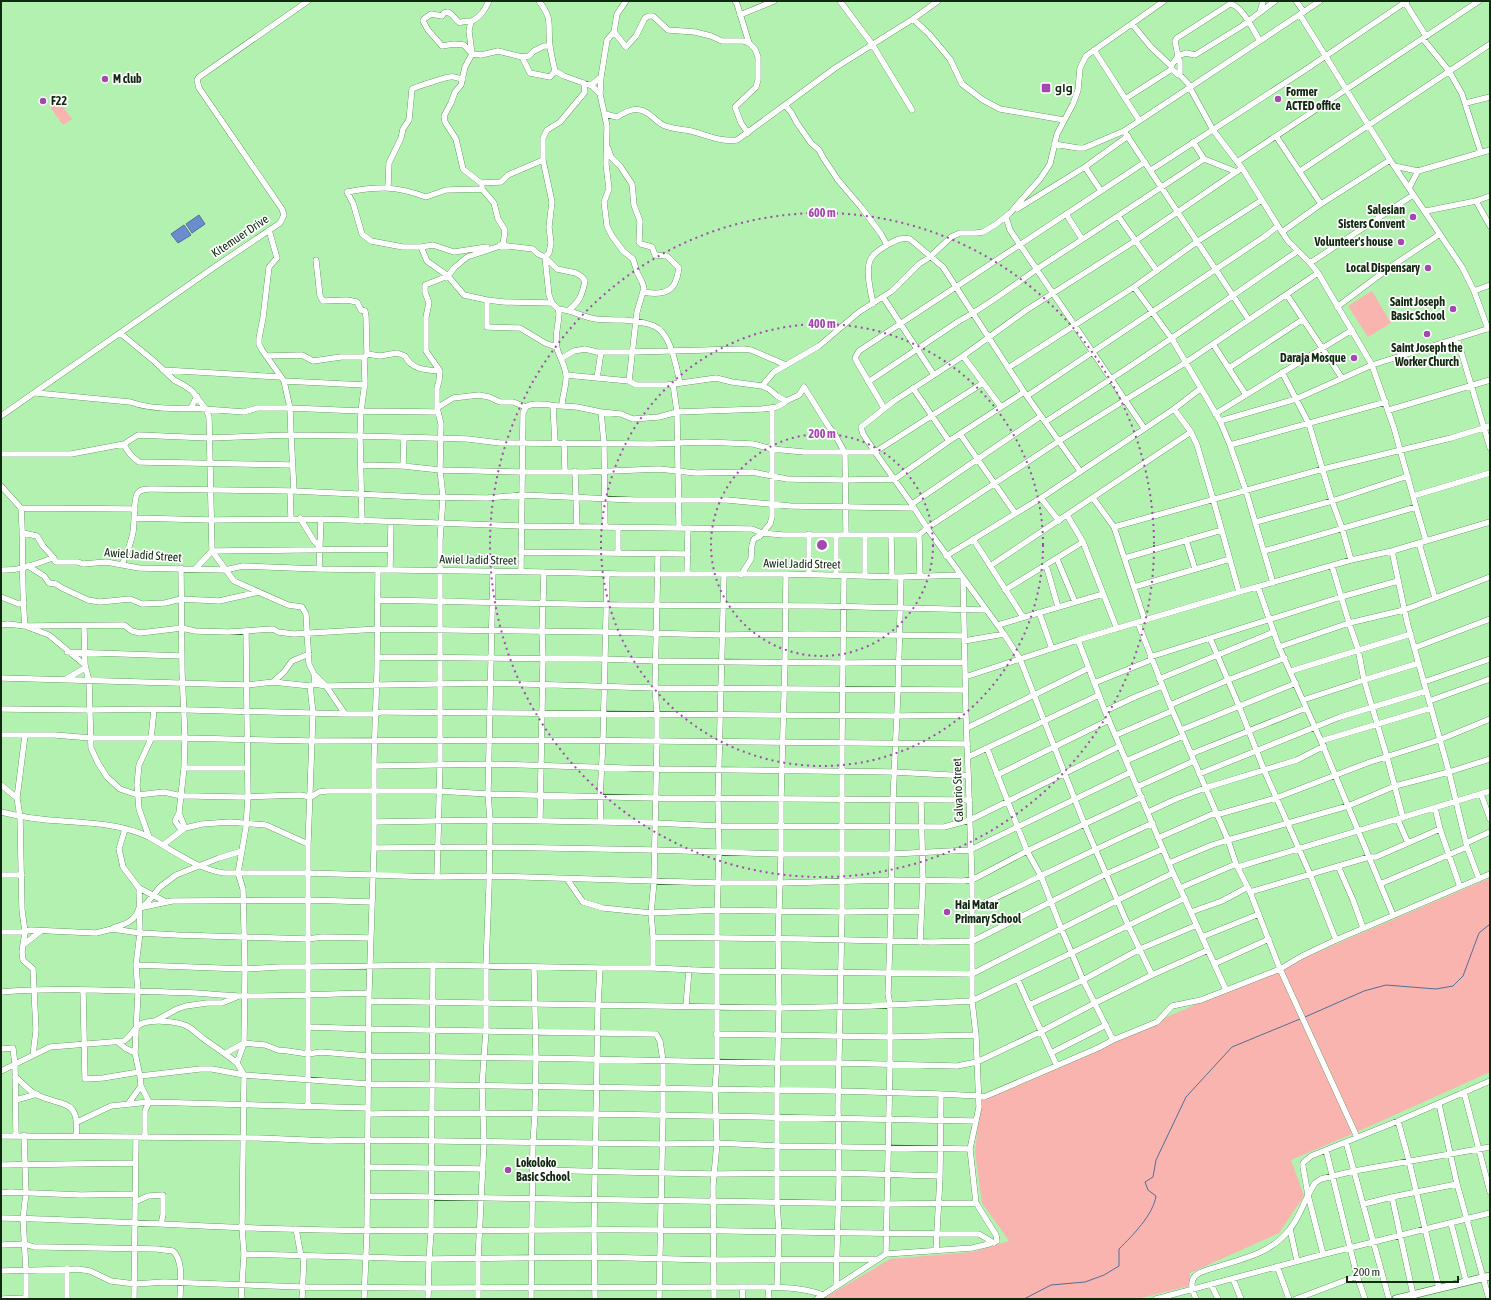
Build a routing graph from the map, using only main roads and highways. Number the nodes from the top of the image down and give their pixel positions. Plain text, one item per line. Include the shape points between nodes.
1 (1487, 1276) edge
2 (1414, 1297) edge
3 (1396, 1299) edge

1 - 2 main road
2 - 3 main road

